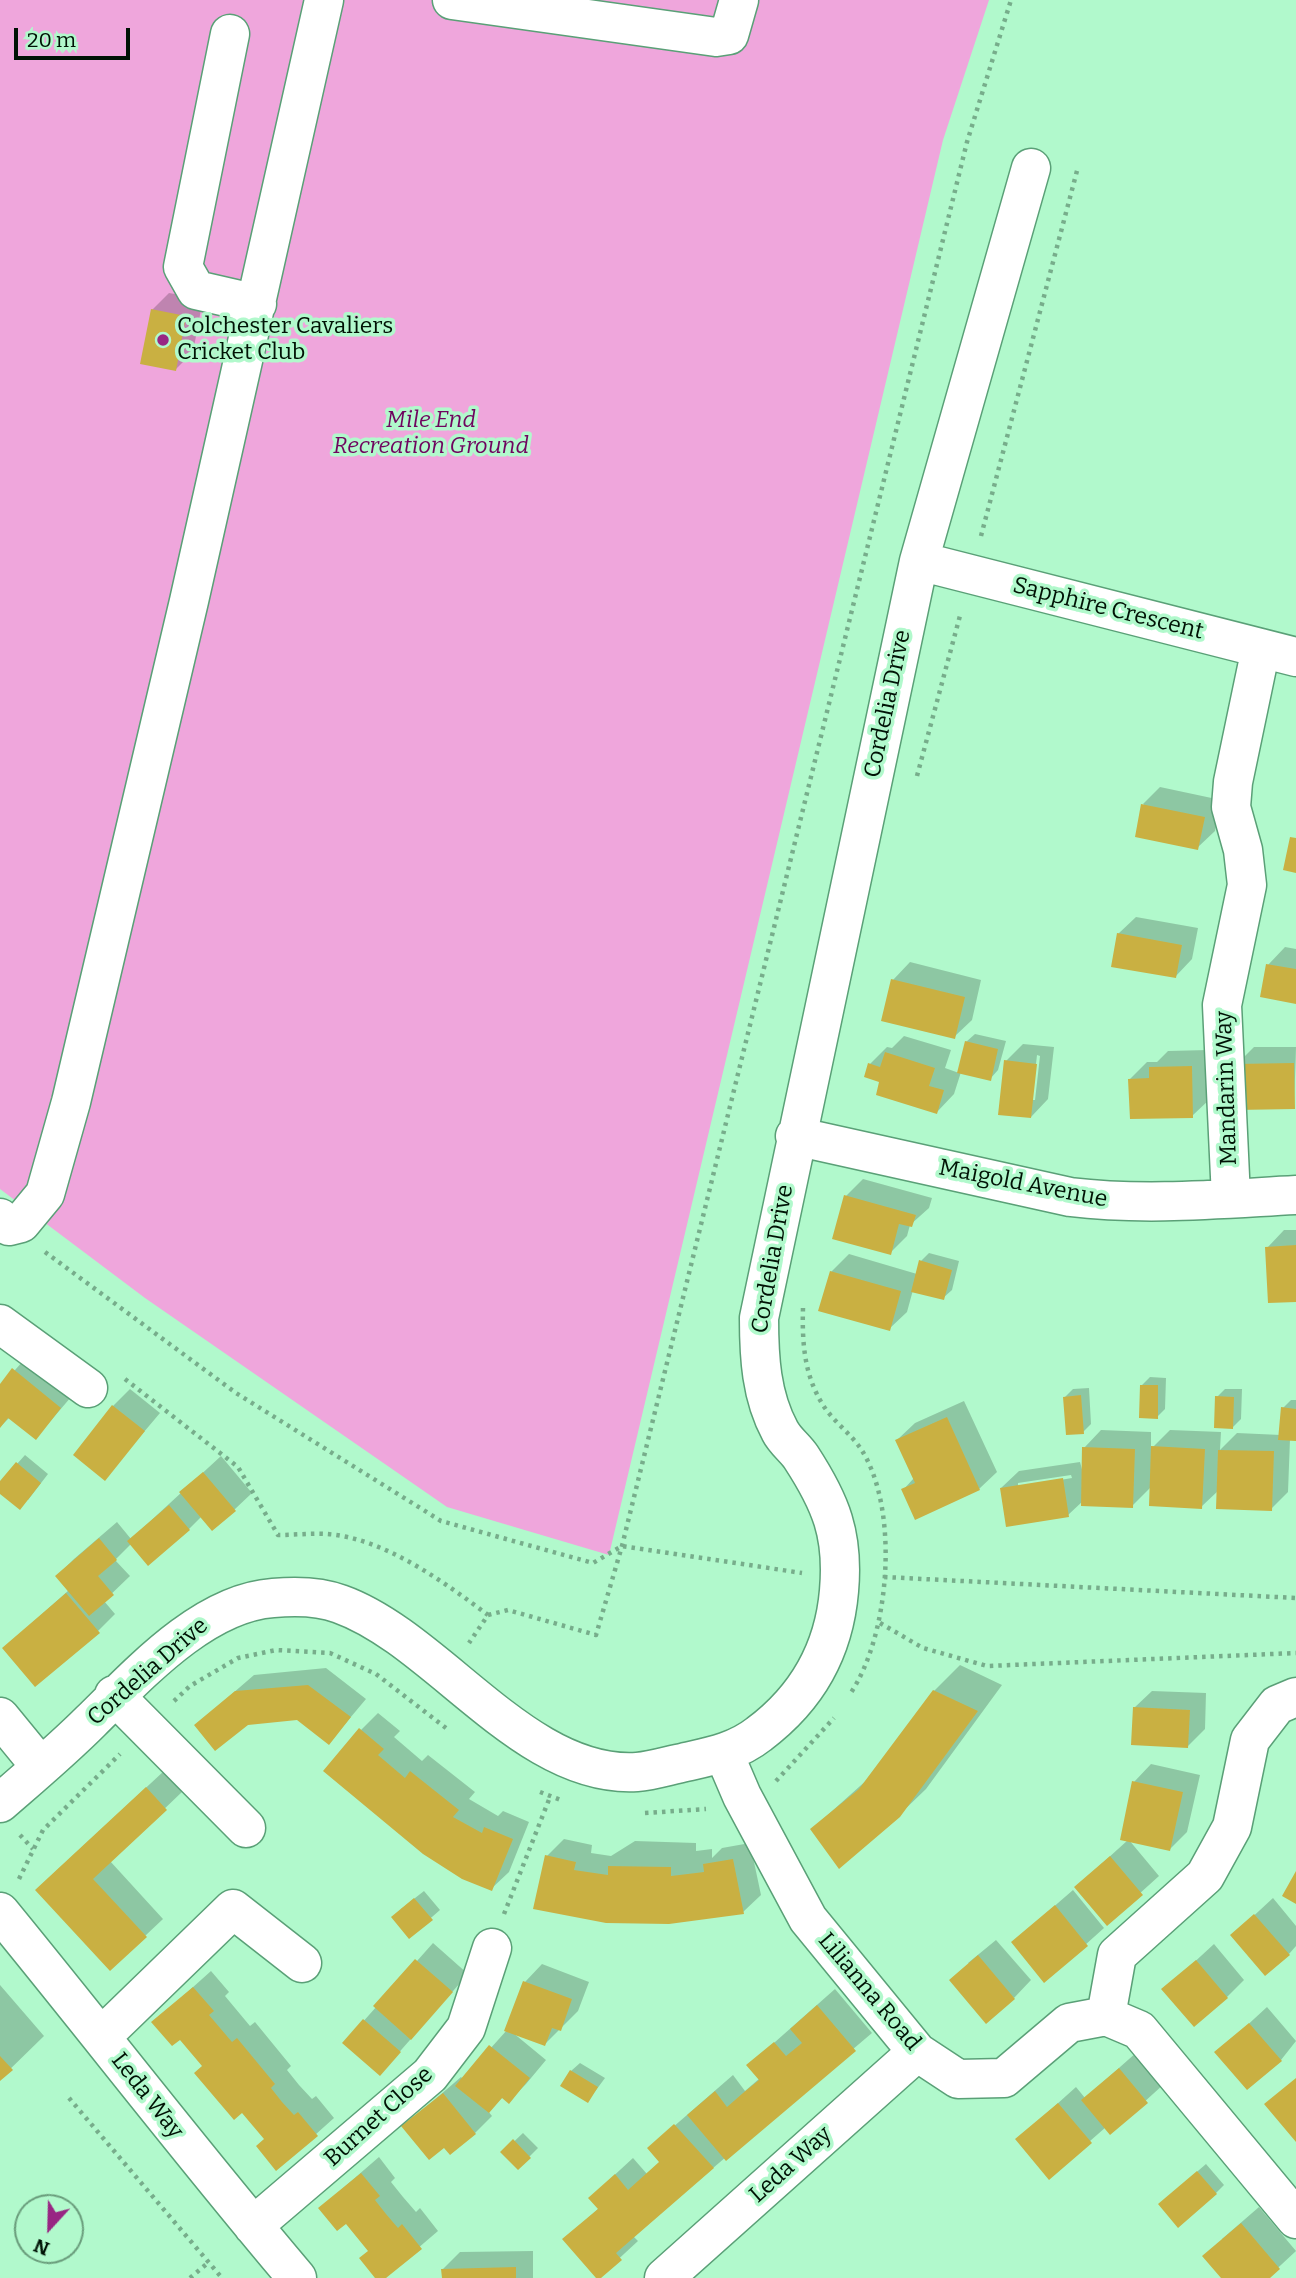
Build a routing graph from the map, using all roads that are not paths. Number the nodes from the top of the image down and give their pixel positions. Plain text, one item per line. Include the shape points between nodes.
1 (324, 0) edge
2 (452, 0) edge
3 (739, 0) edge
4 (622, 12) edge
5 (230, 34) dead end
6 (1031, 168) dead end
7 (257, 304) junction
8 (919, 561) junction
9 (1278, 652) edge
10 (795, 1136) junction
11 (1296, 1195) edge
12 (1231, 1198) junction
13 (5, 1222) edge
14 (2, 1331) edge
15 (101, 1379) road end
16 (114, 1695) junction
17 (1296, 1697) edge
18 (0, 1717) edge
19 (724, 1754) junction
20 (41, 1767) junction
21 (0, 1803) edge
22 (246, 1828) dead end
23 (8, 1898) edge
24 (492, 1948) road end
25 (302, 1963) dead end
26 (1106, 2016) junction
27 (102, 2036) junction
28 (917, 2052) junction
29 (1296, 2219) edge
30 (253, 2226) junction
31 (297, 2278) edge
32 (664, 2278) edge

1 - 7 street
2 - 4 street
3 - 4 street via 729,34 716,37
5 - 7 street via 183,267 196,290
6 - 8 street, Cordelia Drive
7 - 13 street via 71,1102 45,1194 21,1223
8 - 9 street, Sapphire Crescent
8 - 10 street, Cordelia Drive
9 - 12 street, Mandarin Way via 1233,782 1231,807 1247,885 1222,1005
10 - 12 street, Maigold Avenue via 1070,1197 1174,1203
10 - 19 street, Cordelia Drive via 764,1285 759,1352 767,1397 781,1434 797,1451 831,1508 840,1543 840,1575 832,1633 805,1691 781,1717
11 - 12 street, Maigold Avenue
14 - 15 street
16 - 19 street, Cordelia Drive via 206,1619 236,1604 304,1596 340,1603 383,1626 539,1745 594,1766 636,1772
16 - 20 street, Cordelia Drive
16 - 22 street
17 - 26 street via 1277,1705 1250,1740 1232,1827 1205,1876 1117,1955
18 - 20 street
19 - 28 street, Lilianna Road via 808,1919
20 - 21 street, Cordelia Drive
23 - 27 street, Leda Way
24 - 30 street, Burnet Close via 466,2028 430,2075
25 - 27 street via 233,1909
26 - 28 street, Lilianna Road via 1069,2023 1004,2077 958,2079
26 - 29 street via 1139,2030
27 - 30 street, Leda Way via 149,2101
28 - 32 street, Leda Way
30 - 31 street, Leda Way

